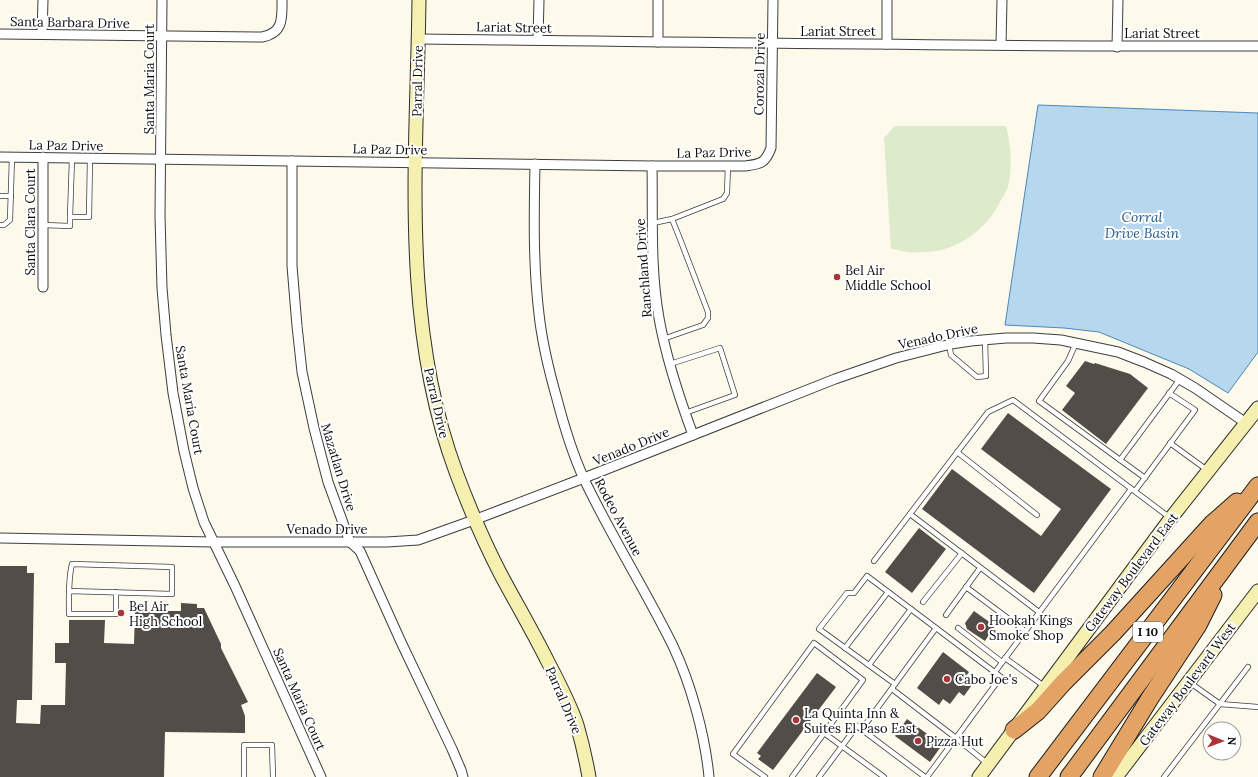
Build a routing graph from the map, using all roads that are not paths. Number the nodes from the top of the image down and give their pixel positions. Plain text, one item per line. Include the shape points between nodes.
1 (43, 0) edge
2 (162, 0) edge
3 (282, 0) edge
4 (419, 0) edge
5 (539, 0) edge
6 (658, 0) edge
7 (773, 0) edge
8 (887, 0) edge
9 (1002, 0) edge
10 (1118, 0) edge
11 (0, 34) edge
12 (42, 34) junction
13 (162, 36) junction
14 (418, 39) junction
15 (538, 40) junction
16 (658, 42) junction
17 (773, 44) junction
18 (887, 44) junction
19 (1001, 45) junction
20 (1258, 46) edge
21 (1117, 47) junction
22 (771, 148) joint
23 (0, 157) edge
24 (12, 157) junction
25 (43, 157) junction
26 (72, 158) junction
27 (90, 158) junction
28 (162, 159) junction
29 (292, 161) junction
30 (415, 162) junction
31 (536, 164) junction
32 (652, 166) junction
33 (728, 166) junction
34 (0, 196) edge
35 (11, 196) junction
36 (70, 216) junction
37 (672, 219) junction
38 (653, 222) junction
39 (0, 225) edge
40 (43, 225) junction
41 (43, 286) dead end
42 (663, 339) junction
43 (985, 339) junction
44 (1076, 343) junction
45 (949, 344) junction
46 (670, 364) junction
47 (1180, 379) junction
48 (1170, 393) junction
49 (1258, 408) edge
50 (685, 413) junction
51 (1246, 423) junction
52 (693, 435) junction
53 (1170, 444) junction
54 (957, 452) junction
55 (1120, 460) junction
56 (1208, 471) junction
57 (584, 478) junction
58 (1144, 478) junction
59 (1258, 483) edge
60 (1258, 486) edge
61 (1133, 490) junction
62 (910, 514) junction
63 (1038, 515) dead end
64 (1171, 518) junction
65 (474, 520) junction
66 (1258, 522) edge
67 (0, 538) edge
68 (214, 542) junction
69 (350, 542) junction
70 (1234, 552) junction
71 (962, 554) junction
72 (874, 561) dead end
73 (980, 568) junction
74 (966, 587) junction
75 (69, 591) junction
76 (1258, 591) edge
77 (116, 592) junction
78 (888, 592) junction
79 (923, 602) dead end
80 (911, 609) junction
81 (1039, 612) junction
82 (946, 615) dead end
83 (936, 628) junction
84 (958, 628) dead end
85 (1025, 631) junction
86 (845, 648) junction
87 (1004, 660) junction
88 (869, 665) junction
89 (1248, 667) dead end
90 (995, 672) junction
91 (1189, 681) junction
92 (893, 687) junction
93 (1046, 688) junction
94 (1220, 704) junction
95 (1258, 707) edge
96 (857, 726) junction
97 (1014, 730) junction
98 (824, 733) junction
99 (956, 738) junction
100 (842, 746) junction
101 (988, 765) junction
102 (244, 777) edge
103 (272, 777) edge
104 (321, 777) edge
105 (463, 777) edge
106 (589, 777) edge
107 (709, 777) edge
108 (765, 777) edge
109 (792, 777) edge
110 (819, 777) edge
111 (884, 777) edge
112 (926, 777) edge
113 (979, 777) edge
114 (1038, 777) edge
115 (1069, 777) edge
116 (1102, 777) edge
117 (1116, 777) edge
118 (1164, 777) edge

1 - 12 street
2 - 13 street, Santa Maria Court
3 - 13 street, Santa Barbara Drive via 280,26 269,36
4 - 14 street, Parral Drive
5 - 15 street
6 - 16 street
7 - 17 street, Corozal Drive
8 - 18 street
9 - 19 street
10 - 21 street
11 - 12 street, Santa Barbara Drive
12 - 13 street, Santa Barbara Drive
13 - 28 street, Santa Maria Court
14 - 15 street, Lariat Street
14 - 30 street, Parral Drive
15 - 16 street, Lariat Street
16 - 17 street, Lariat Street
17 - 18 street, Lariat Street
17 - 22 street, Corozal Drive
18 - 19 street, Lariat Street
19 - 21 street, Lariat Street
20 - 21 street, Lariat Street
22 - 33 street, La Paz Drive via 766,160 759,164
23 - 24 street, La Paz Drive
24 - 25 street, La Paz Drive
24 - 35 lane
25 - 26 street, La Paz Drive
25 - 40 street, Santa Clara Court
26 - 27 street, La Paz Drive
26 - 36 lane
27 - 28 street, La Paz Drive
27 - 36 lane via 89,217
28 - 29 street, La Paz Drive
28 - 68 street, Santa Maria Court via 162,288 172,386 193,488 204,522
29 - 30 street, La Paz Drive
29 - 69 street, Mazatlan Drive via 292,266 302,372 328,482
30 - 31 street, La Paz Drive
30 - 65 street, Parral Drive via 420,309 427,358 439,421
31 - 32 street, La Paz Drive
31 - 57 street, Rodeo Avenue via 535,264 539,315 563,424
32 - 33 street, La Paz Drive
32 - 38 street, Ranchland Drive
33 - 37 lane via 727,193 723,199
34 - 35 lane
35 - 39 lane via 10,220
36 - 40 lane via 70,226
37 - 38 lane
37 - 42 lane via 708,312 708,318 703,325
38 - 42 street, Ranchland Drive via 655,283
40 - 41 street, Santa Clara Court
42 - 46 street, Ranchland Drive
43 - 44 street, Venado Drive via 1033,338
43 - 45 street, Venado Drive
43 - 45 lane via 986,376 977,377 951,355
44 - 47 street, Venado Drive via 1118,352
44 - 55 lane via 1068,361 1039,401
45 - 52 street, Venado Drive via 841,376
46 - 50 street, Ranchland Drive
46 - 50 lane via 720,348 735,395
47 - 48 lane
47 - 51 street, Venado Drive
48 - 53 lane via 1195,410
48 - 55 lane
49 - 51 street, Gateway Boulevard East
50 - 52 street, Ranchland Drive
51 - 56 street, Gateway Boulevard East
52 - 57 street, Venado Drive
53 - 56 lane
53 - 58 lane
54 - 61 lane via 988,412 1013,400
54 - 62 lane
54 - 63 lane
55 - 58 lane
56 - 64 street, Gateway Boulevard East
57 - 65 street, Venado Drive
57 - 107 street, Rodeo Avenue via 673,647 696,710
58 - 61 lane
59 - 97 highway via 1212,524 1113,633 1038,711
60 - 114 highway, I 10
61 - 64 lane
61 - 81 lane
62 - 71 lane
62 - 72 lane
64 - 93 street, Gateway Boulevard East
65 - 69 street, Venado Drive via 418,540
65 - 106 street, Parral Drive via 567,701 577,725
66 - 70 highway, I 10
67 - 68 street, Venado Drive
68 - 69 street, Venado Drive
68 - 104 street, Santa Maria Court
69 - 105 street, Mazatlan Drive via 360,551
70 - 115 highway, I 10
70 - 116 highway via 1198,624
71 - 73 lane
71 - 79 lane
73 - 74 lane
73 - 81 lane
74 - 82 lane
74 - 85 lane
75 - 77 lane
75 - 77 lane via 69,614 116,614
75 - 77 lane via 72,564 172,567 172,594
76 - 91 street, Gateway Boulevard West
78 - 80 lane
78 - 86 lane
78 - 86 lane via 867,576 854,593 847,593 820,629
80 - 83 lane
80 - 88 lane
81 - 85 lane
83 - 90 lane
83 - 92 lane
84 - 87 lane
85 - 87 lane
86 - 88 lane
87 - 90 lane
87 - 93 lane
88 - 92 lane
89 - 94 lane
90 - 99 lane via 1001,677
91 - 94 lane
91 - 117 street, Gateway Boulevard West
92 - 96 lane via 866,725
92 - 99 lane
93 - 97 street, Gateway Boulevard East
94 - 95 lane
94 - 118 lane
96 - 100 lane
96 - 112 lane
97 - 101 street, Gateway Boulevard East
98 - 100 lane
98 - 108 lane via 863,680 814,643 734,754
98 - 109 lane
99 - 101 lane
99 - 112 lane
100 - 110 lane
100 - 111 lane
101 - 113 street, Gateway Boulevard East
102 - 103 lane via 244,745 272,745

